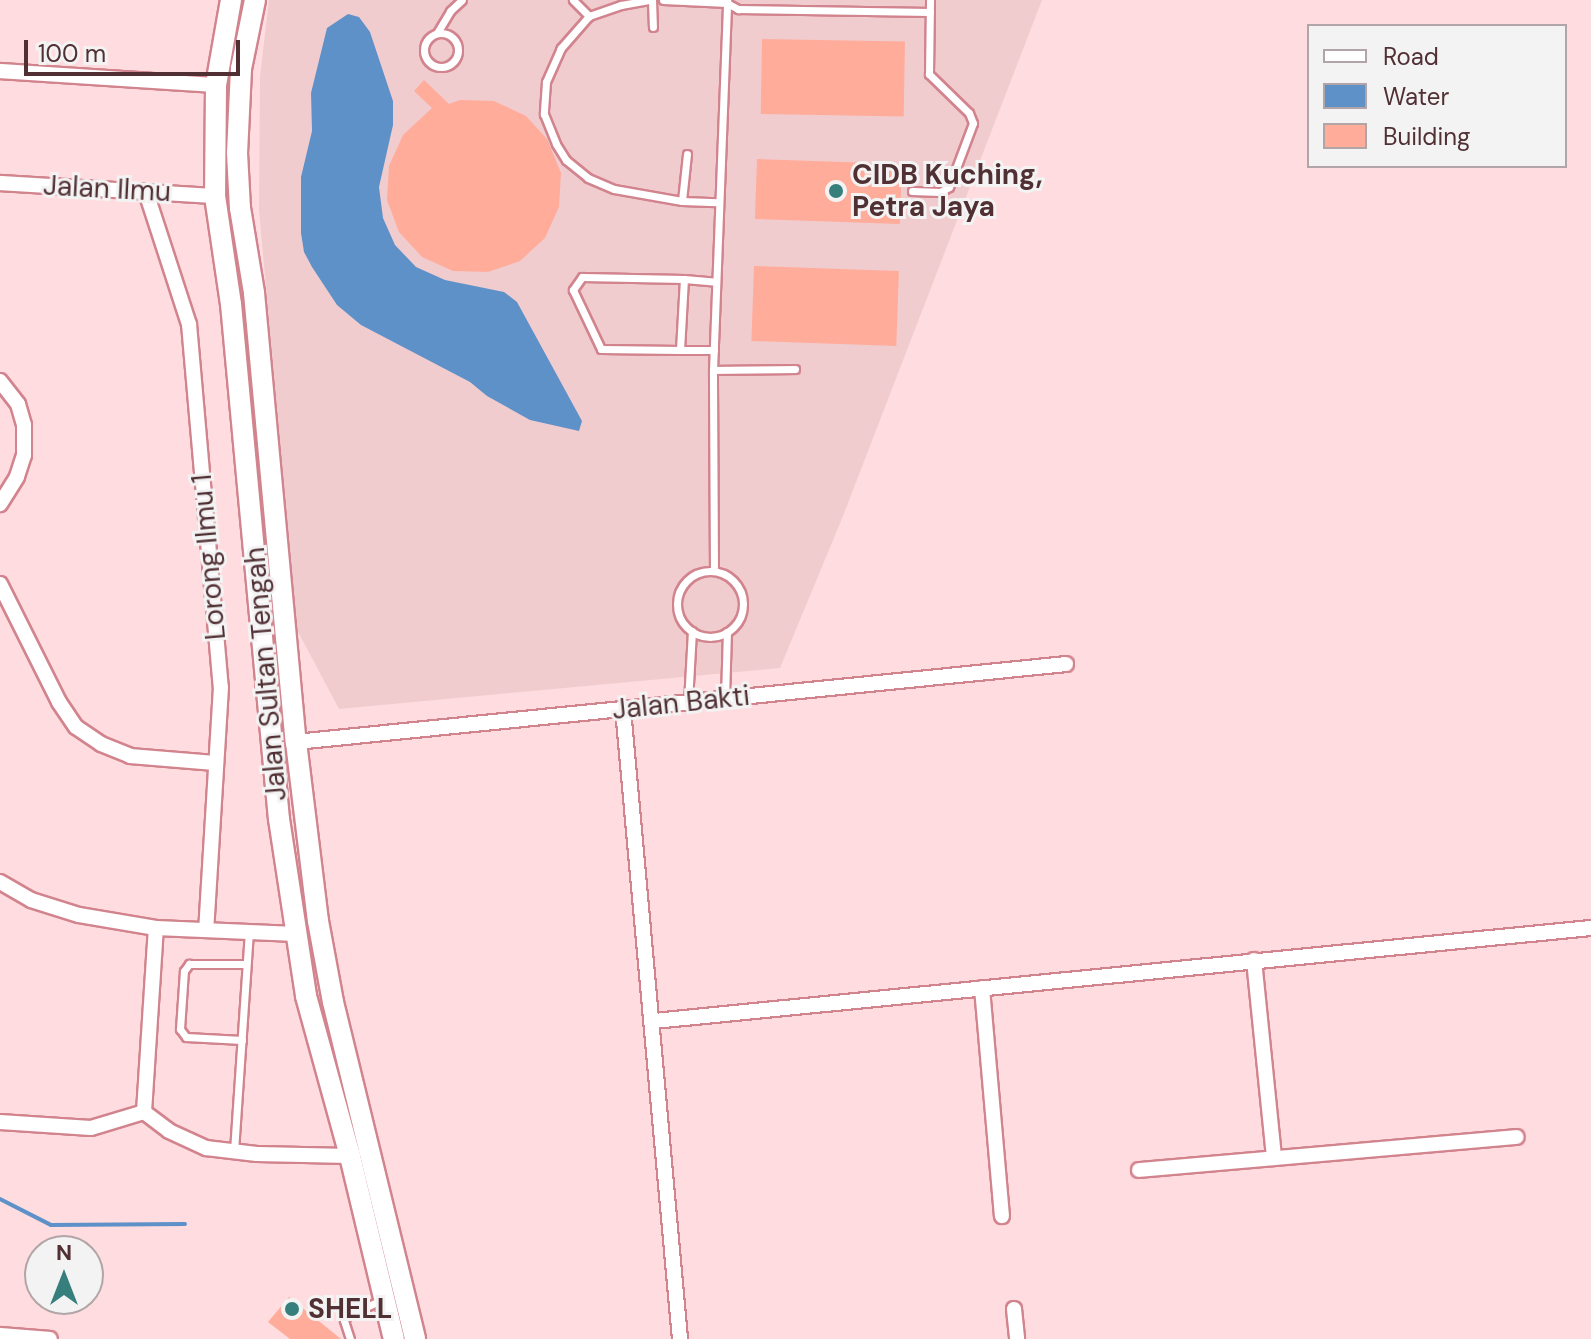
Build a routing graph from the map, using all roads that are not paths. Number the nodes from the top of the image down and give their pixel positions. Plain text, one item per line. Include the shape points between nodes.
1 (231, 0) edge
2 (255, 0) edge
3 (462, 0) edge
4 (573, 0) edge
5 (650, 0) edge
6 (663, 0) edge
7 (930, 0) edge
8 (727, 1) edge
9 (930, 12) junction
10 (589, 16) junction
11 (653, 27) dead end
12 (437, 33) junction
13 (0, 71) edge
14 (216, 85) junction
15 (687, 154) dead end
16 (0, 183) edge
17 (912, 191) dead end
18 (146, 192) junction
19 (215, 196) junction
20 (682, 201) junction
21 (717, 202) junction
22 (684, 279) junction
23 (716, 282) junction
24 (680, 350) junction
25 (714, 350) junction
26 (795, 369) dead end
27 (713, 370) junction
28 (0, 381) edge
29 (0, 504) edge
30 (714, 571) junction
31 (0, 584) edge
32 (692, 631) junction
33 (727, 632) junction
34 (1066, 664) dead end
35 (725, 700) junction
36 (688, 702) junction
37 (623, 709) junction
38 (296, 742) junction
39 (215, 763) junction
40 (0, 882) edge
41 (156, 928) junction
42 (1591, 928) edge
43 (206, 929) junction
44 (249, 932) junction
45 (296, 934) junction
46 (1254, 960) junction
47 (246, 964) junction
48 (982, 988) junction
49 (654, 1021) junction
50 (242, 1040) junction
51 (144, 1112) junction
52 (0, 1122) edge
53 (1517, 1137) dead end
54 (234, 1151) junction
55 (350, 1156) junction
56 (1274, 1158) junction
57 (1139, 1170) dead end
58 (1002, 1216) dead end
59 (384, 1299) junction
60 (1014, 1309) dead end
61 (0, 1335) edge
62 (50, 1339) edge
63 (350, 1339) edge
64 (394, 1339) edge
65 (415, 1339) edge
66 (680, 1339) edge
67 (1017, 1339) edge

1 - 14 main road, Jalan Sultan Tengah
2 - 38 main road, Jalan Sultan Tengah via 241,69 240,208 254,293
3 - 12 lane
4 - 10 lane
5 - 10 lane
5 - 11 lane
6 - 8 lane
7 - 9 lane
8 - 9 lane via 738,9
8 - 21 lane
9 - 17 lane via 929,74 973,123 949,187 940,192
10 - 20 lane via 561,48 546,82 544,114 556,144 588,178 614,189
12 - 12 lane via 426,41 424,53 431,64 444,67 455,60 458,47 450,36
13 - 14 street
14 - 19 main road, Jalan Sultan Tengah
15 - 20 lane
16 - 18 street, Jalan Ilmu
18 - 19 street, Jalan Ilmu
18 - 39 street, Lorong Ilmu 1 via 189,324 221,687
19 - 45 main road, Jalan Sultan Tengah via 231,304 279,819
20 - 21 lane
21 - 23 lane
22 - 23 lane
22 - 24 lane
22 - 24 lane via 582,277 573,290 601,349
23 - 25 lane
24 - 25 lane
25 - 27 lane
26 - 27 lane
27 - 30 lane
28 - 29 street via 18,404 24,455
30 - 32 lane via 693,575 679,592 678,614
30 - 33 lane via 735,581 744,603 736,625
31 - 39 street via 76,727 130,756
32 - 33 lane via 715,637
32 - 36 lane
33 - 35 lane
34 - 35 street, Jalan Bakti
35 - 36 street, Jalan Bakti
36 - 37 street, Jalan Bakti
37 - 38 street, Jalan Bakti
37 - 49 street
38 - 65 main road, Jalan Sultan Tengah via 333,1002
39 - 43 street, Lorong Ilmu 1
40 - 41 street via 31,900 79,915
41 - 43 street
41 - 51 street
42 - 46 street
43 - 44 street
44 - 45 street
44 - 47 lane
45 - 55 main road, Jalan Sultan Tengah via 306,996
46 - 48 street
46 - 56 street
47 - 50 lane
47 - 50 lane via 189,964 180,1029 186,1037
48 - 49 street
48 - 58 street
49 - 66 street
50 - 54 lane
51 - 52 street via 91,1128
51 - 54 street via 206,1148
53 - 56 street
54 - 55 street
55 - 59 main road, Jalan Sultan Tengah
56 - 57 street
59 - 63 lane via 348,1315 344,1320
59 - 64 main road, Jalan Sultan Tengah
60 - 67 street
61 - 62 street

